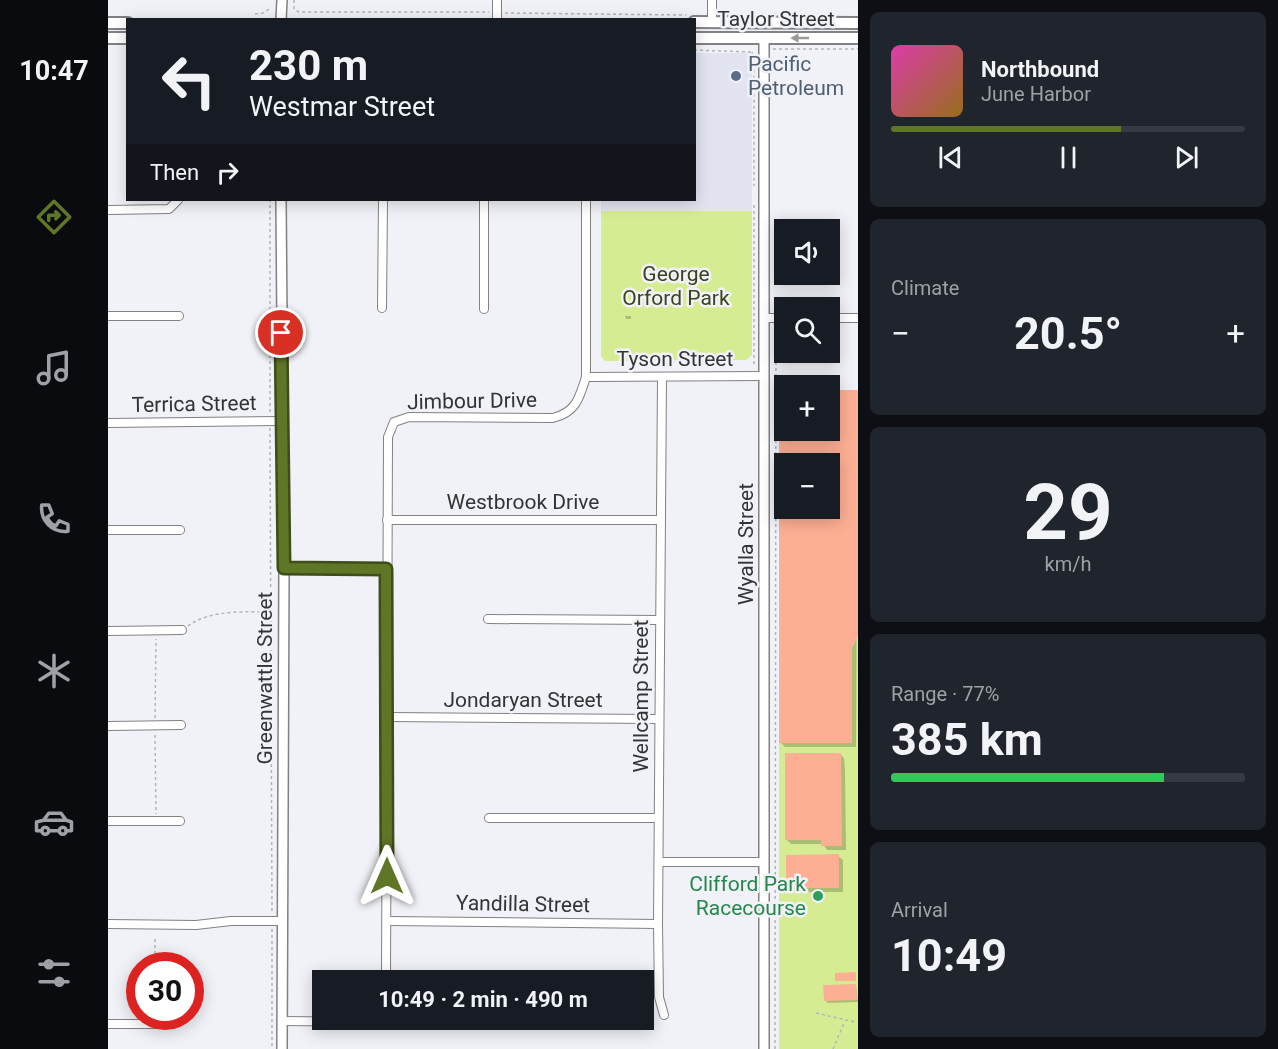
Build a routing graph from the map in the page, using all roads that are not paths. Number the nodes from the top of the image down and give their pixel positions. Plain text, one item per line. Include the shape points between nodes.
1 (282, 0) edge
2 (497, 0) edge
3 (712, 0) edge
4 (281, 18) edge
5 (497, 18) edge
6 (696, 22) edge
7 (712, 22) junction
8 (108, 23) edge
9 (126, 23) edge
10 (858, 23) edge
11 (108, 38) edge
12 (126, 38) edge
13 (696, 38) edge
14 (764, 38) junction
15 (858, 38) edge
16 (177, 201) edge
17 (281, 201) edge
18 (383, 201) edge
19 (484, 201) edge
20 (586, 201) edge
21 (108, 210) edge
22 (382, 309) dead end
23 (484, 309) dead end
24 (179, 315) dead end
25 (108, 316) edge
26 (764, 318) junction
27 (774, 318) edge
28 (840, 318) edge
29 (858, 318) edge
30 (764, 376) junction
31 (586, 377) junction
32 (662, 377) junction
33 (281, 422) junction
34 (108, 423) edge
35 (387, 520) junction
36 (659, 520) junction
37 (108, 530) edge
38 (180, 530) dead end
39 (284, 568) junction
40 (386, 569) junction
41 (488, 619) dead end
42 (659, 620) junction
43 (182, 630) road end
44 (108, 631) edge
45 (387, 717) junction
46 (659, 719) junction
47 (181, 725) dead end
48 (108, 726) edge
49 (489, 818) dead end
50 (658, 818) junction
51 (180, 821) dead end
52 (108, 822) edge
53 (659, 862) junction
54 (764, 862) junction
55 (277, 921) junction
56 (387, 921) junction
57 (108, 924) edge
58 (658, 924) junction
59 (386, 970) edge
60 (664, 1015) dead end
61 (283, 1022) junction
62 (312, 1022) edge
63 (108, 1024) edge
64 (126, 1024) edge
65 (282, 1049) edge
66 (764, 1049) edge

1 - 4 street
2 - 5 street
3 - 7 street
6 - 7 main road, Taylor Street
7 - 10 main road, Taylor Street
7 - 14 main road via 724,27 758,29
8 - 9 main road
11 - 12 main road
13 - 14 main road, Taylor Street
15 -> 14 main road, Taylor Street
14 - 26 street, Wyalla Street
16 - 21 street via 169,209
17 - 33 street, Greenwattle Street
18 - 22 street
19 - 23 street
20 - 31 street, Jimbour Drive
24 - 25 street
26 - 27 street
26 - 30 street, Wyalla Street
28 - 29 street
30 - 32 street, Tyson Street
30 - 54 street, Wyalla Street
31 - 32 street, Tyson Street
31 - 35 street, Jimbour Drive via 580,398 568,414 553,418 409,417 394,422 387,437
32 - 36 street, Wellcamp Street
33 - 34 street, Terrica Street
33 - 39 street, Greenwattle Street
35 - 36 street, Westbrook Drive
35 - 40 street, Jimbour Drive
36 - 42 street, Wellcamp Street
37 - 38 street
39 - 40 street
39 - 55 street, Greenwattle Street
40 - 45 street, Jimbour Drive
41 - 42 street
42 - 46 street, Wellcamp Street
43 - 44 street
45 - 46 street, Jondaryan Street
45 - 56 street, Jimbour Drive
46 - 50 street, Wellcamp Street
47 - 48 street
49 - 50 street
50 - 53 street, Wellcamp Street
51 - 52 street
53 - 54 street
53 - 58 street, Wellcamp Street
54 - 66 street, Wyalla Street
55 - 57 street
55 - 61 street, Greenwattle Street
56 - 58 street, Yandilla Street
56 - 59 street, Jimbour Drive
58 - 60 street, Wellcamp Street via 659,998
61 - 62 street
61 - 65 street, Greenwattle Street
63 - 64 street

